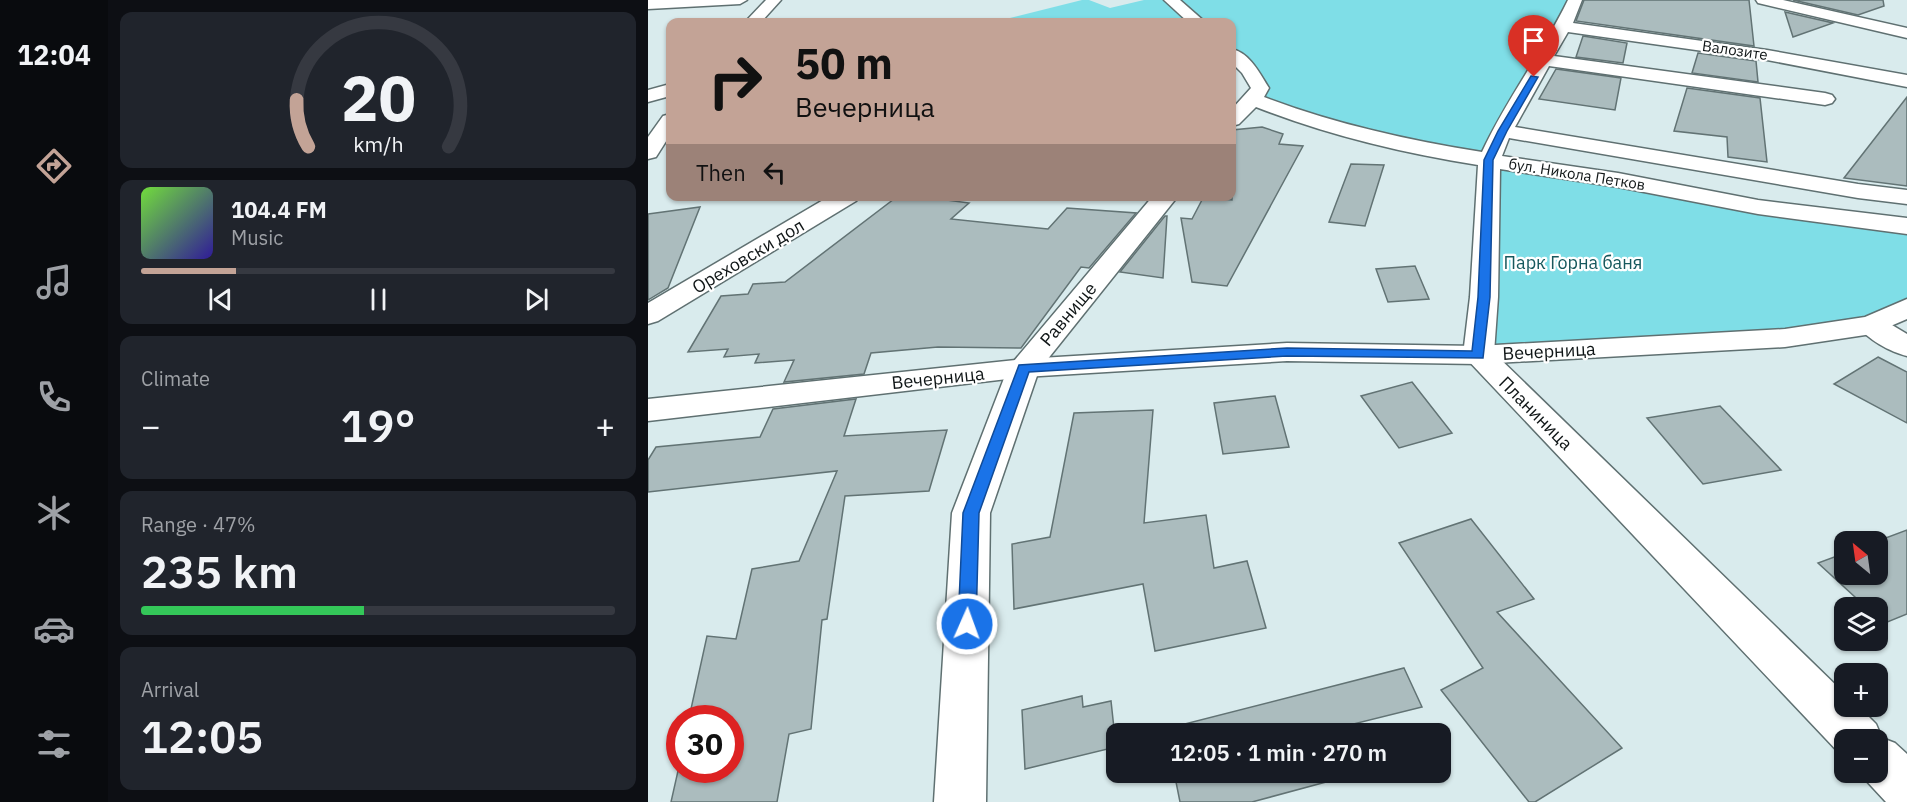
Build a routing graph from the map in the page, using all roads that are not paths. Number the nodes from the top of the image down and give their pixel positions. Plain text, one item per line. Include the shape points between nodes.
1 (740, 0) edge
2 (774, 0) edge
3 (1171, 0) edge
4 (1575, 0) edge
5 (1763, 0) edge
6 (648, 4) edge
7 (757, 18) edge
8 (1192, 18) edge
9 (1563, 26) junction
10 (1907, 33) edge
11 (1544, 60) junction
12 (1240, 69) edge
13 (1907, 81) edge
14 (666, 91) edge
15 (648, 96) edge
16 (1253, 99) junction
17 (1825, 99) dead end
18 (1236, 116) edge
19 (666, 126) edge
20 (1495, 145) junction
21 (648, 152) edge
22 (1907, 197) edge
23 (840, 201) edge
24 (1162, 201) edge
25 (1907, 226) edge
26 (1907, 308) edge
27 (648, 315) edge
28 (1872, 325) junction
29 (1907, 347) edge
30 (1478, 355) junction
31 (1024, 368) junction
32 (648, 410) edge
33 (1848, 729) edge
34 (1888, 769) edge
35 (1907, 788) edge
36 (960, 802) edge

1 - 6 street
2 - 7 street
3 - 8 street
4 - 9 street
5 - 10 street
9 - 11 street
9 - 13 street, Валозите via 1767,55
11 - 17 street
11 - 20 street
12 - 16 street via 1260,88
14 - 15 street
16 - 18 street
16 - 20 street, бул. Никола Петков via 1288,115 1351,134
19 - 21 street
20 - 22 street, бул. Никола Петков
20 - 25 street, бул. Никола Петков via 1631,182 1757,207
20 - 30 street
23 - 27 street, Ореховски дол
24 - 31 street, Равнище
26 - 28 street, Вечерница
28 - 29 street
28 - 30 street, Вечерница via 1785,338
30 - 31 street, Вечерница via 1287,352
30 - 33 street, Планиница
31 - 32 street, Вечерница
31 - 36 street, Равнище via 971,513
34 - 35 street

